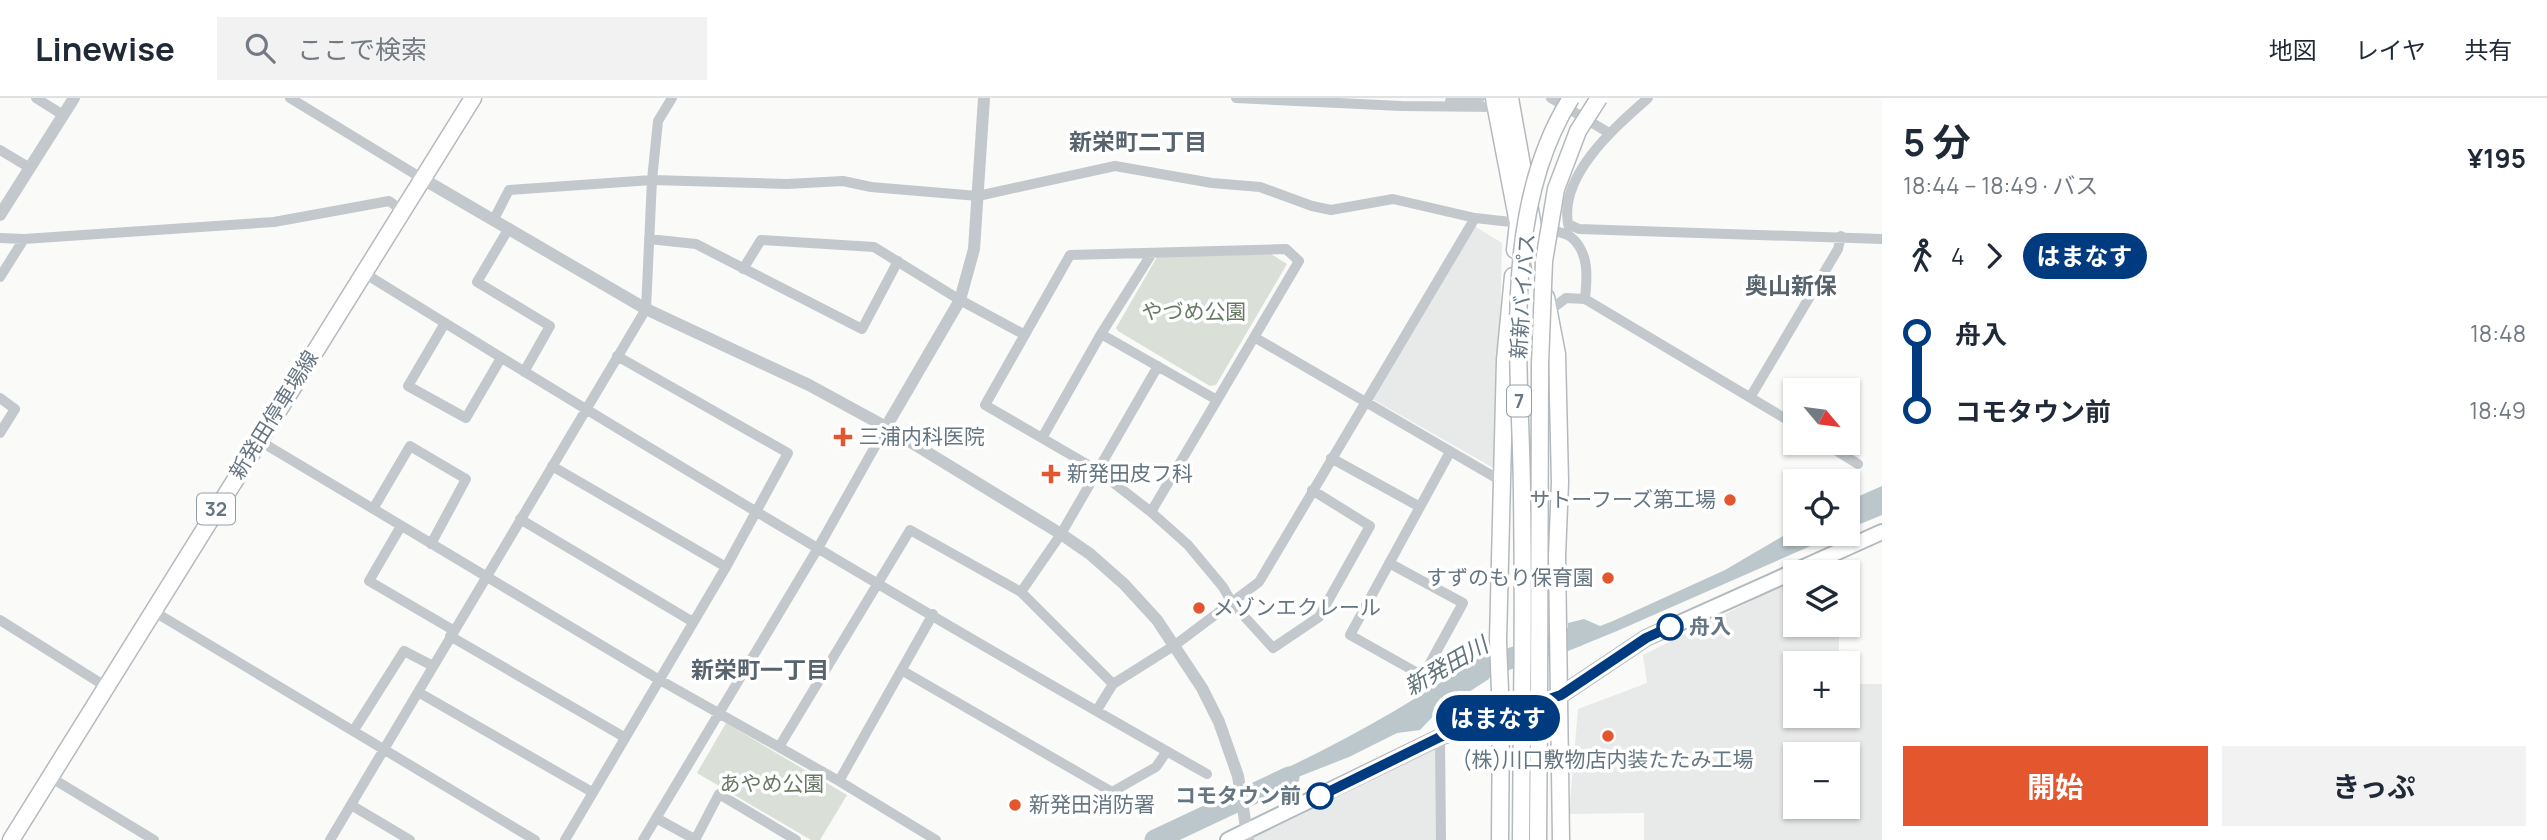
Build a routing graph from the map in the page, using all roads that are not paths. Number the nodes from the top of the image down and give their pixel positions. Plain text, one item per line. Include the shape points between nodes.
1 (36, 98) edge
2 (74, 98) edge
3 (290, 98) edge
4 (473, 98) edge
5 (672, 98) edge
6 (984, 98) edge
7 (1236, 98) edge
8 (1480, 98) edge
9 (1510, 98) edge
10 (1551, 98) edge
11 (1572, 98) edge
12 (1599, 98) edge
13 (1648, 98) edge
14 (1495, 103) edge
15 (1401, 106) junction
16 (63, 115) junction
17 (1609, 133) junction
18 (0, 150) edge
19 (30, 168) junction
20 (423, 179) junction
21 (652, 180) junction
22 (978, 195) junction
23 (403, 211) junction
24 (0, 215) edge
25 (1475, 218) junction
26 (494, 219) junction
27 (1525, 224) junction
28 (1568, 224) junction
29 (509, 228) junction
30 (1570, 236) junction
31 (1841, 236) junction
32 (0, 238) edge
33 (24, 239) junction
34 (649, 239) junction
35 (1882, 239) edge
36 (1152, 253) junction
37 (898, 261) junction
38 (743, 269) junction
39 (364, 273) junction
40 (0, 277) edge
41 (1586, 299) junction
42 (961, 300) junction
43 (646, 309) junction
44 (1549, 312) junction
45 (445, 323) junction
46 (1101, 334) junction
47 (1025, 335) junction
48 (1254, 337) junction
49 (617, 356) junction
50 (501, 358) junction
51 (1158, 366) junction
52 (524, 372) junction
53 (1751, 396) junction
54 (0, 398) edge
55 (1217, 400) junction
56 (1365, 401) junction
57 (585, 410) junction
58 (1783, 417) edge
59 (886, 427) junction
60 (0, 433) edge
61 (1042, 438) junction
62 (258, 440) junction
63 (1450, 452) junction
64 (1843, 455) edge
65 (1331, 458) junction
66 (1858, 464) dead end
67 (552, 466) junction
68 (1097, 470) junction
69 (1503, 482) junction
70 (1312, 490) junction
71 (1420, 507) junction
72 (373, 509) junction
73 (757, 512) junction
74 (1151, 512) junction
75 (520, 519) junction
76 (401, 526) junction
77 (1882, 532) edge
78 (1061, 534) junction
79 (431, 544) junction
80 (818, 548) junction
81 (1389, 563) junction
82 (726, 567) junction
83 (485, 577) junction
84 (877, 582) junction
85 (1021, 592) junction
86 (1232, 603) junction
87 (153, 611) junction
88 (933, 614) junction
89 (0, 620) edge
90 (693, 622) junction
91 (452, 633) junction
92 (1175, 645) junction
93 (433, 666) junction
94 (903, 671) junction
95 (658, 679) junction
96 (1113, 684) junction
97 (105, 686) junction
98 (418, 692) junction
99 (1561, 695) junction
100 (1097, 710) junction
101 (717, 713) junction
102 (1501, 716) junction
103 (355, 730) junction
104 (624, 737) junction
105 (1440, 737) junction
106 (779, 747) junction
107 (385, 748) junction
108 (1167, 751) junction
109 (1207, 774) dead end
110 (50, 777) junction
111 (839, 780) junction
112 (592, 792) junction
113 (351, 805) junction
114 (656, 818) junction
115 (1248, 835) edge
116 (11, 840) edge
117 (154, 840) edge
118 (330, 840) edge
119 (410, 840) edge
120 (536, 840) edge
121 (565, 840) edge
122 (642, 840) edge
123 (696, 840) edge
124 (796, 840) edge
125 (936, 840) edge
126 (1228, 840) edge
127 (1441, 840) edge
128 (1500, 840) edge
129 (1521, 840) edge
130 (1538, 840) edge
131 (1561, 840) edge

1 - 16 street
2 - 16 street
3 - 20 street
4 - 20 main road, 新発田停車場線 / 32
5 - 21 street via 658,121
6 - 22 street
7 - 15 street
8 - 15 street
9 - 27 main road, 7
10 - 17 street
11 - 129 main road, 新新バイパス / 7, bridge via 1557,121 1534,181 1522,255 1517,363 1522,492
12 - 130 main road, 新新バイパス / 7, bridge via 1578,131 1556,189 1544,261
13 - 17 street
14 - 15 street
14 - 27 main road, 7
16 - 19 street
17 - 28 street via 1585,164 1570,194 1565,214
18 - 19 street
19 - 24 street
20 - 23 main road, 新発田停車場線 / 32
20 - 26 street
21 - 22 street via 843,181
21 - 26 street via 509,190
21 - 34 street
22 - 25 street via 1115,166 1260,187 1331,210 1393,200
22 - 42 street via 974,249
23 - 33 street via 389,201 274,222
23 - 39 main road, 新発田停車場線 / 32
25 - 27 street
25 - 56 street
26 - 29 street
27 - 30 street
27 - 44 main road, 7
27 - 69 main road, 7 via 1505,360
28 - 30 street
28 - 31 street via 1579,229
29 - 43 street
29 - 52 street via 477,282 550,326
30 - 41 street via 1588,271
31 - 35 street
31 - 53 street via 1838,249
32 - 33 street
33 - 40 street
34 - 38 street via 696,244
34 - 43 street
36 - 46 street
36 - 47 street via 1070,255
36 - 48 street via 1286,249 1299,261
37 - 38 street via 874,247 761,240
37 - 38 street via 862,329
37 - 42 street
39 - 45 street
39 - 62 main road, 新発田停車場線 / 32
41 - 44 street via 1566,298
41 - 53 street
42 - 47 street
42 - 59 street
43 - 49 street
43 - 59 street via 809,385
44 - 99 main road, 7 via 1557,354
45 - 50 street
45 - 50 street via 408,386 466,418
46 - 51 street
46 - 61 street
47 - 61 street via 985,405
48 - 55 street
48 - 56 street
49 - 57 street
49 - 73 street via 788,453
50 - 52 street
51 - 55 street
51 - 68 street
52 - 57 street
53 - 58 street
54 - 60 street via 15,409
55 - 74 street
56 - 63 street
56 - 65 street
57 - 67 street
57 - 73 street
59 - 78 street
59 - 80 street
61 - 68 street
62 - 72 street
62 - 87 main road, 新発田停車場線 / 32
63 - 69 street
63 - 71 street
64 - 66 street
65 - 70 street
65 - 71 street
67 - 75 street
67 - 82 street
68 - 74 street
68 - 78 street
69 - 102 main road, 7 via 1498,641
70 - 86 street via 1259,582
70 - 86 street via 1370,526 1320,617 1273,648
71 - 81 street
72 - 76 street
72 - 79 street via 410,446 466,479
73 - 80 street
73 - 82 street
74 - 86 street via 1188,545
75 - 83 street
75 - 90 street
76 - 79 street
76 - 91 street via 369,581
77 - 99 main road via 1646,638
78 - 85 street
78 - 92 street via 1124,584
79 - 83 street
80 - 84 street
80 - 101 street
81 - 81 street via 1350,635 1423,676 1463,603
82 - 90 street
83 - 91 street
83 - 95 street
84 - 85 street via 910,530
84 - 88 street
84 - 106 street
85 - 96 street
86 - 92 street
87 - 97 main road, 新発田停車場線 / 32
87 - 103 street
88 - 94 street
88 - 100 street
89 - 97 street
90 - 95 street
91 - 93 street
91 - 104 street
92 - 96 street
92 - 115 street via 1219,722 1238,776
93 - 98 street
93 - 103 street via 404,651
94 - 108 street via 1112,792 1156,767
94 - 111 street
95 - 101 street
95 - 104 street
96 - 100 street
97 - 110 main road, 新発田停車場線 / 32
98 - 107 street
98 - 112 street
99 - 102 main road
99 - 131 main road, 7
100 - 108 street
101 - 106 street
101 - 114 street
102 - 105 main road
102 - 128 main road, 7
103 - 107 street
104 - 112 street
105 - 115 main road
105 - 127 street
106 - 111 street
107 - 113 street
107 - 120 street
108 - 109 street
110 - 116 main road, 新発田停車場線 / 32
110 - 117 street
111 - 125 street
112 - 121 street
113 - 118 street
113 - 119 street
114 - 122 street
114 - 123 street
115 - 126 main road
123 - 124 street via 719,794

